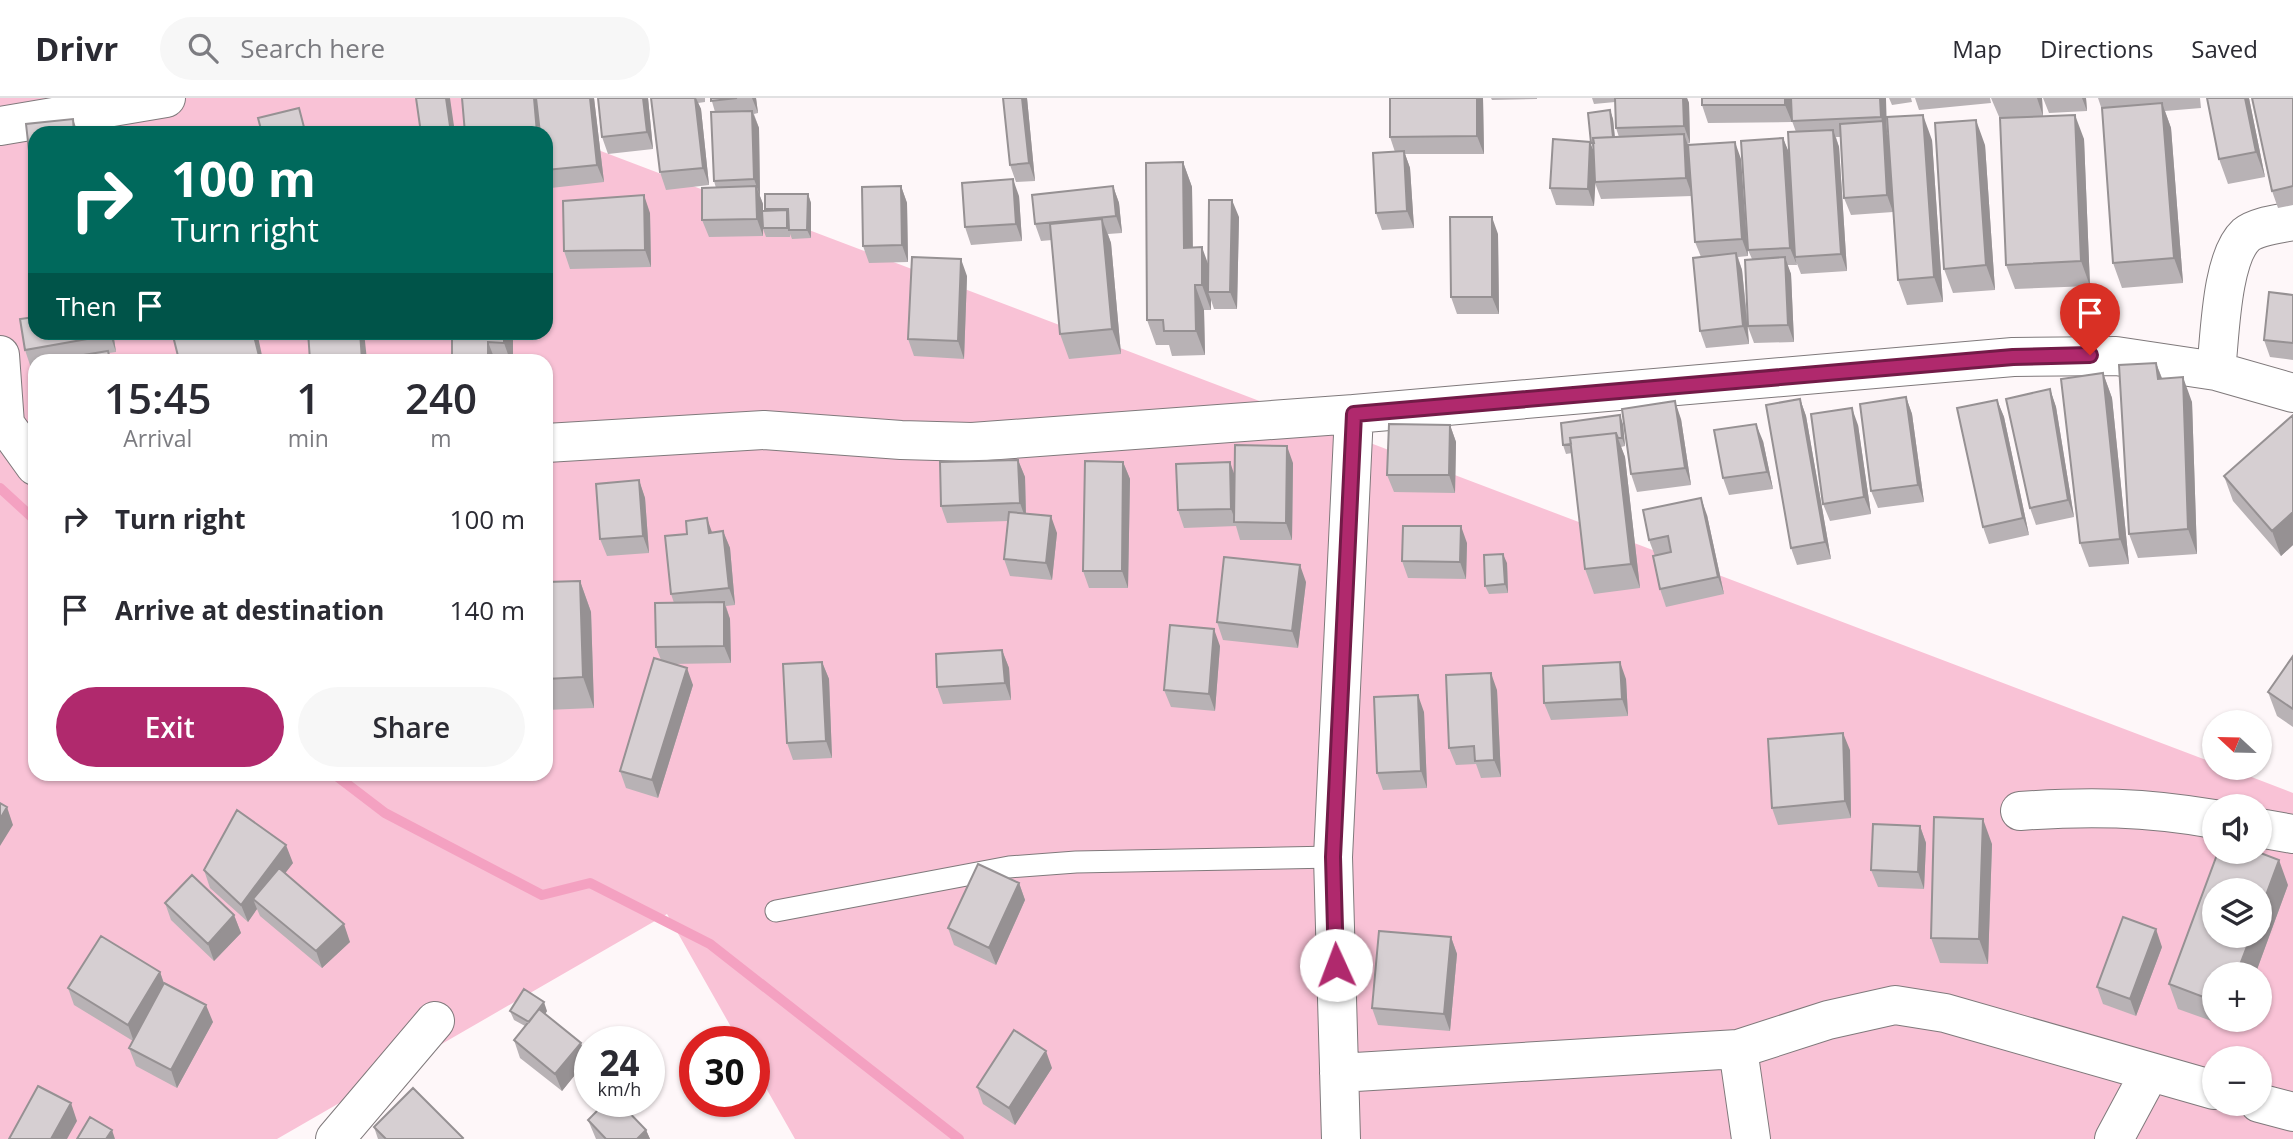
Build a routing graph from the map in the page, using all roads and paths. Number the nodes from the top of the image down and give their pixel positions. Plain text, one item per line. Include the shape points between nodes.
1 (166, 98) edge
2 (0, 126) edge
3 (2293, 221) edge
4 (0, 355) edge
5 (2216, 371) junction
6 (2293, 393) edge
7 (1354, 414) junction
8 (553, 443) edge
9 (28, 456) edge
10 (2020, 811) dead end
11 (2202, 817) edge
12 (2272, 830) edge
13 (2293, 834) edge
14 (1333, 857) junction
15 (776, 911) dead end
16 (435, 1021) dead end
17 (1738, 1049) junction
18 (2150, 1072) junction
19 (1339, 1073) junction
20 (2202, 1087) edge
21 (2272, 1106) edge
22 (2293, 1112) edge
23 (335, 1139) edge
24 (1341, 1139) edge
25 (1751, 1139) edge
26 (2114, 1139) edge

1 - 2 street
3 - 5 street via 2247,233 2233,253
4 - 9 street via 5,424
5 - 6 street
5 - 7 street via 2116,356 2013,357
7 - 8 street via 972,442 764,430
7 - 14 street
10 - 11 street via 2122,807
12 - 13 street
14 - 15 lane via 1009,867
14 - 19 street
16 - 23 street
17 - 18 street via 1828,1020 1895,1005 1945,1013
17 - 19 street
17 - 25 street
18 - 20 street
18 - 26 street
19 - 24 street
21 - 22 street

